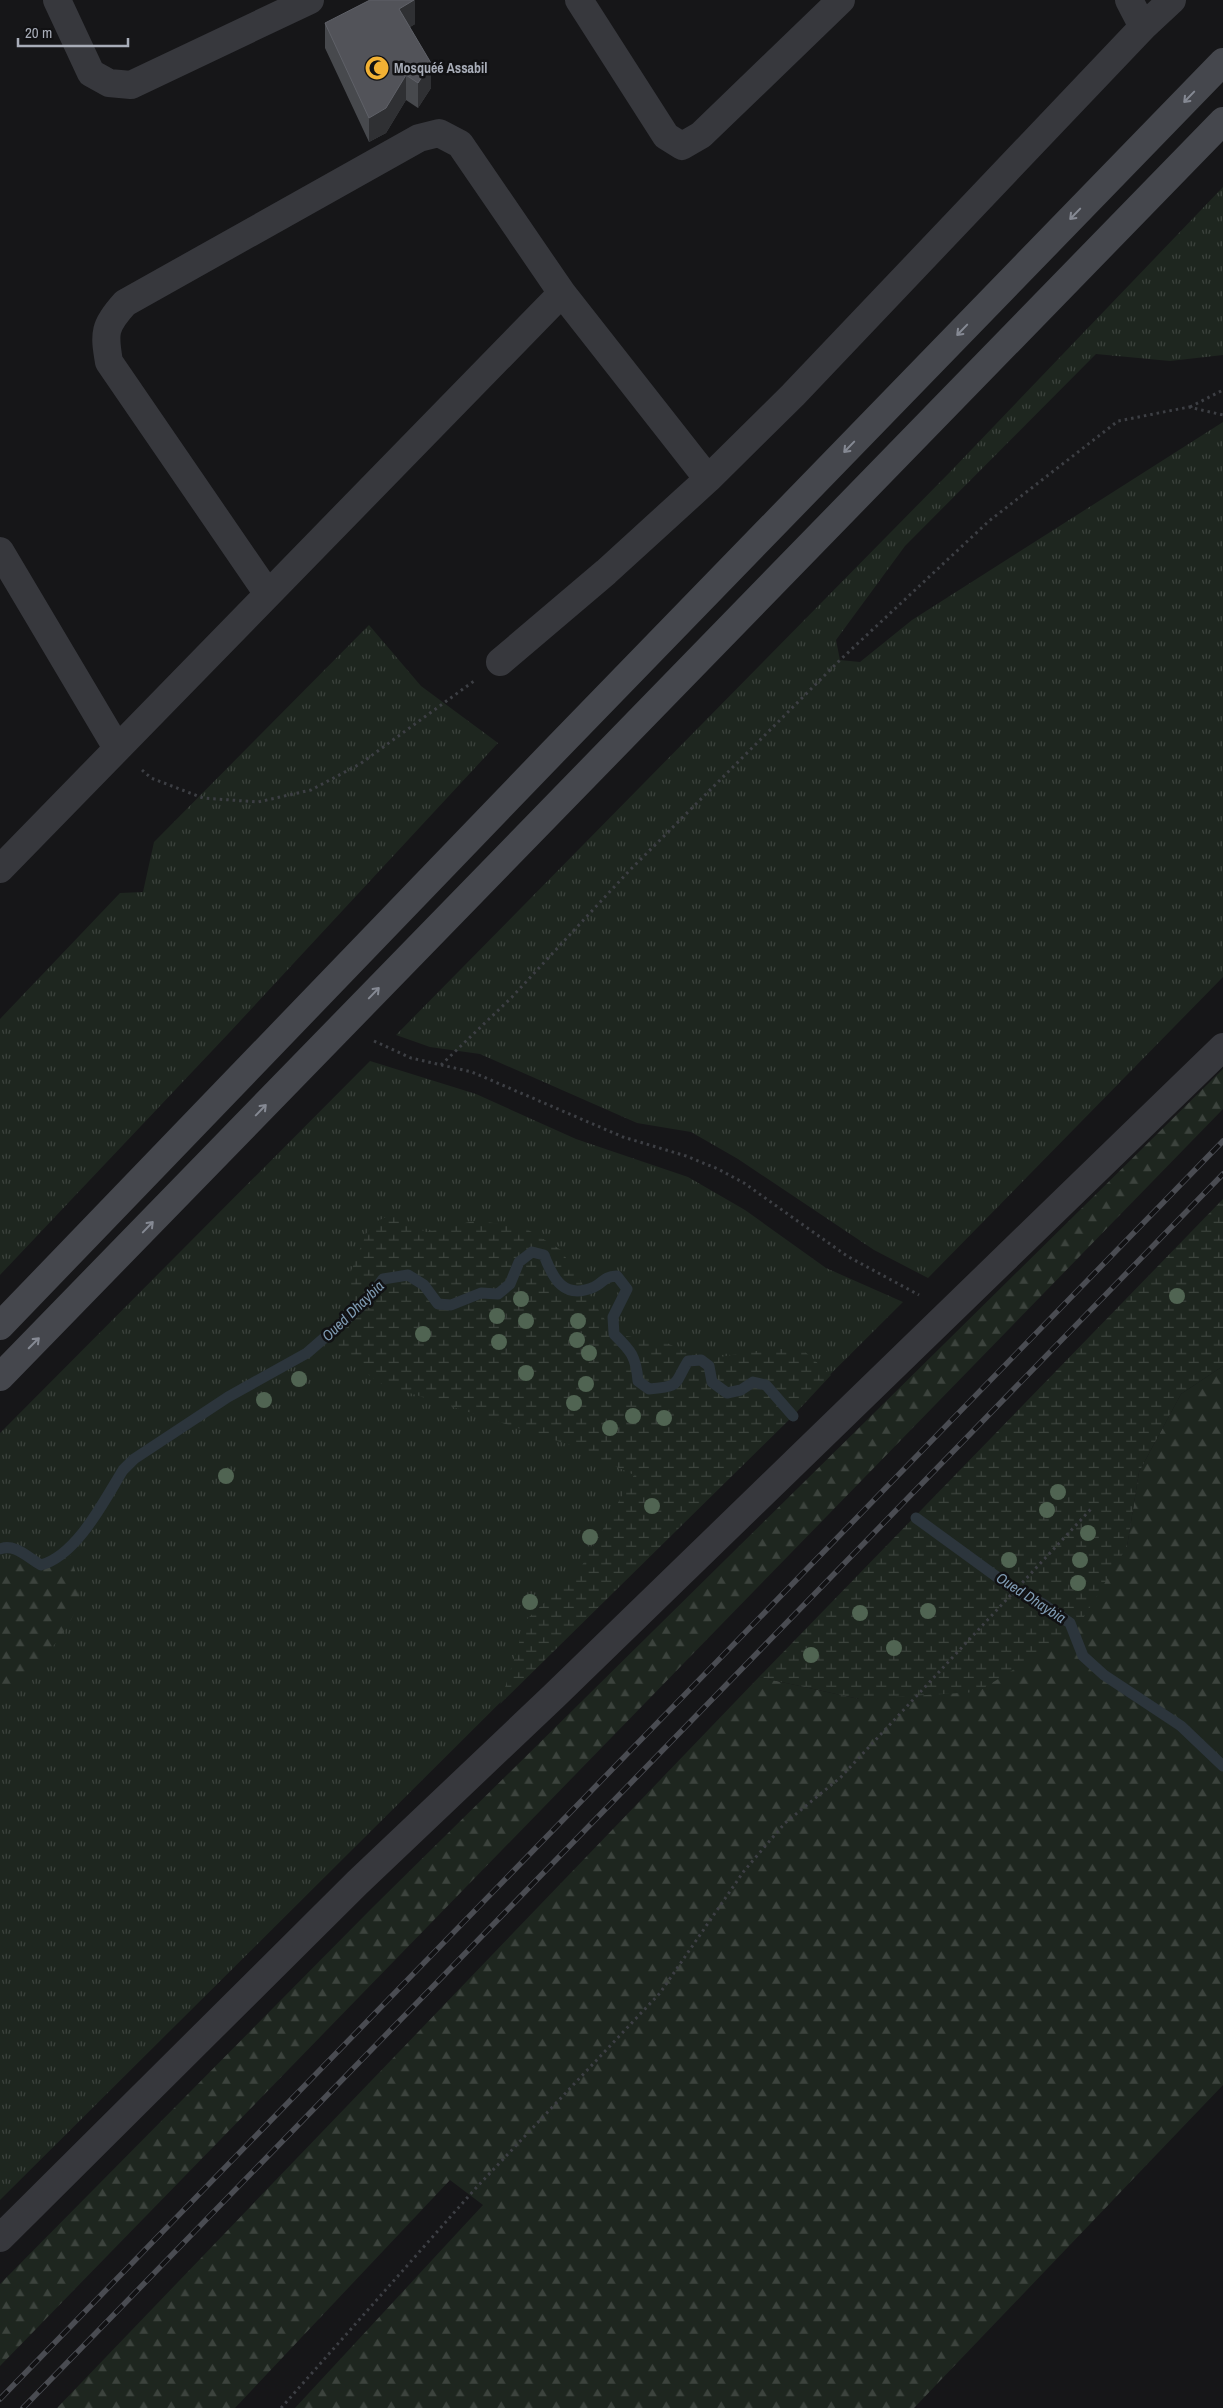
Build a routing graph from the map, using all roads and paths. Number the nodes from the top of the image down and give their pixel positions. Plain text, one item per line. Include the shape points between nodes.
1 (57, 0) edge
2 (310, 0) edge
3 (580, 0) edge
4 (841, 0) edge
5 (1129, 0) edge
6 (1170, 1) edge
7 (1143, 27) junction
8 (1223, 62) edge
9 (1223, 121) edge
10 (562, 293) junction
11 (1223, 390) edge
12 (1190, 407) junction
13 (1223, 415) edge
14 (708, 479) junction
15 (0, 551) edge
16 (268, 594) junction
17 (500, 662) joint
18 (117, 748) junction
19 (0, 868) edge
20 (345, 1022) junction
21 (1223, 1047) edge
22 (441, 1065) junction
23 (952, 1310) junction
24 (0, 1326) edge
25 (0, 1378) edge
26 (1091, 1509) dead end
27 (0, 2238) edge
28 (281, 2408) edge

1 - 2 street via 91,73 109,83 130,85
3 - 4 street via 666,136 682,146 701,135
5 - 7 street
6 - 7 street
7 - 14 street via 800,388
8 -> 24 main road
20 -> 9 main road
10 - 14 street
10 - 16 street
10 - 16 street via 460,144 439,133 419,138 124,303 110,319 105,339 108,362
11 - 12 path
12 - 13 path
12 - 22 path via 1118,421 989,521 840,660
14 - 17 street
15 - 18 street
16 - 18 street
17 - 18 path via 360,764 311,790 258,802 203,798 151,778
18 - 19 street
20 - 22 path via 387,1048
25 -> 20 main road
21 - 23 street
22 - 23 path via 472,1072 623,1137 686,1156 718,1170 744,1183 847,1256 898,1286
23 - 27 street via 357,1883
26 - 28 path via 841,1777 786,1822 744,1871 660,1993 475,2189

